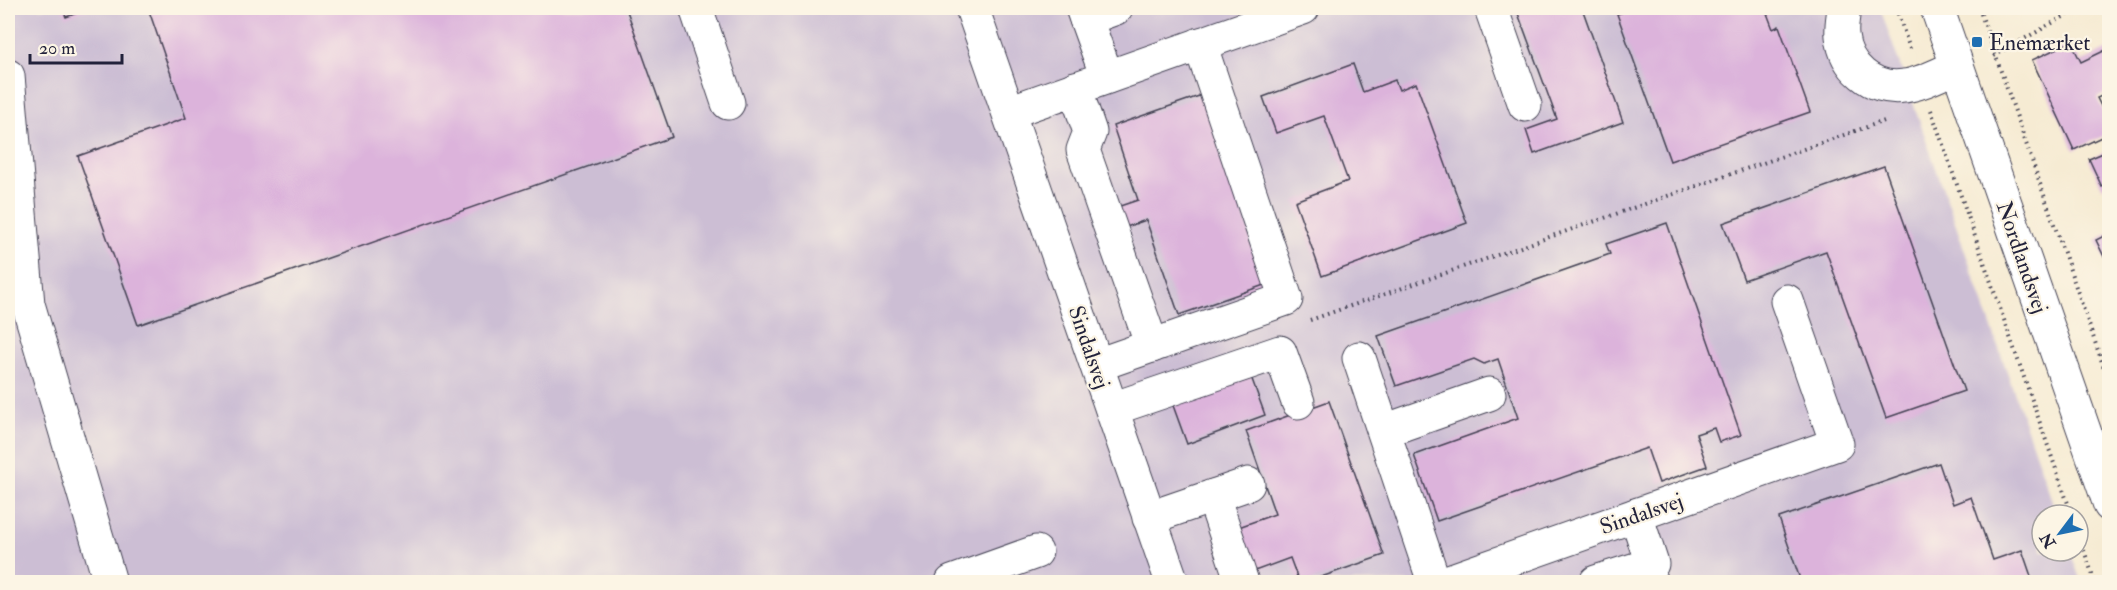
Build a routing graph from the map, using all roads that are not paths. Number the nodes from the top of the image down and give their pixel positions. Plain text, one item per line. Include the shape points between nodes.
1 (696, 8) edge
2 (972, 8) edge
3 (1116, 8) edge
4 (1303, 8) edge
5 (1491, 8) edge
6 (1844, 8) edge
7 (1937, 8) edge
8 (1084, 13) edge
9 (1200, 44) junction
10 (1957, 67) junction
11 (8, 76) edge
12 (1107, 77) junction
13 (1076, 88) junction
14 (728, 103) dead end
15 (1525, 105) dead end
16 (1009, 112) junction
17 (1787, 301) dead end
18 (1152, 346) junction
19 (1359, 358) dead end
20 (1097, 366) junction
21 (1488, 394) dead end
22 (1298, 402) dead end
23 (1112, 409) junction
24 (1384, 431) junction
25 (1248, 484) dead end
26 (1213, 496) junction
27 (2109, 505) edge
28 (1636, 515) junction
29 (1149, 518) junction
30 (1036, 552) dead end
31 (110, 582) edge
32 (952, 582) edge
33 (1172, 582) edge
34 (1242, 582) edge
35 (1434, 582) edge
36 (1446, 582) edge
37 (1596, 582) edge

1 - 14 street
2 - 16 street, Sindalsvej
3 - 8 street
4 - 9 street
5 - 15 street
6 - 10 street via 1844,47 1867,79 1903,87
7 - 10 street, Nordlandsvej
8 - 12 street
9 - 12 street
9 - 18 street via 1286,300
10 - 27 street, Nordlandsvej
11 - 31 street via 28,304
12 - 13 street
13 - 16 street
13 - 18 street via 1090,132 1083,150
16 - 20 street, Sindalsvej
17 - 28 street, Sindalsvej via 1837,444
18 - 20 street
19 - 24 street
20 - 23 street, Sindalsvej
21 - 24 street
22 - 23 street via 1280,352
23 - 29 street, Sindalsvej
24 - 35 street
25 - 26 street
26 - 29 street
26 - 34 street
28 - 36 street, Sindalsvej
28 - 37 street via 1652,564
29 - 33 street, Sindalsvej
30 - 32 street

